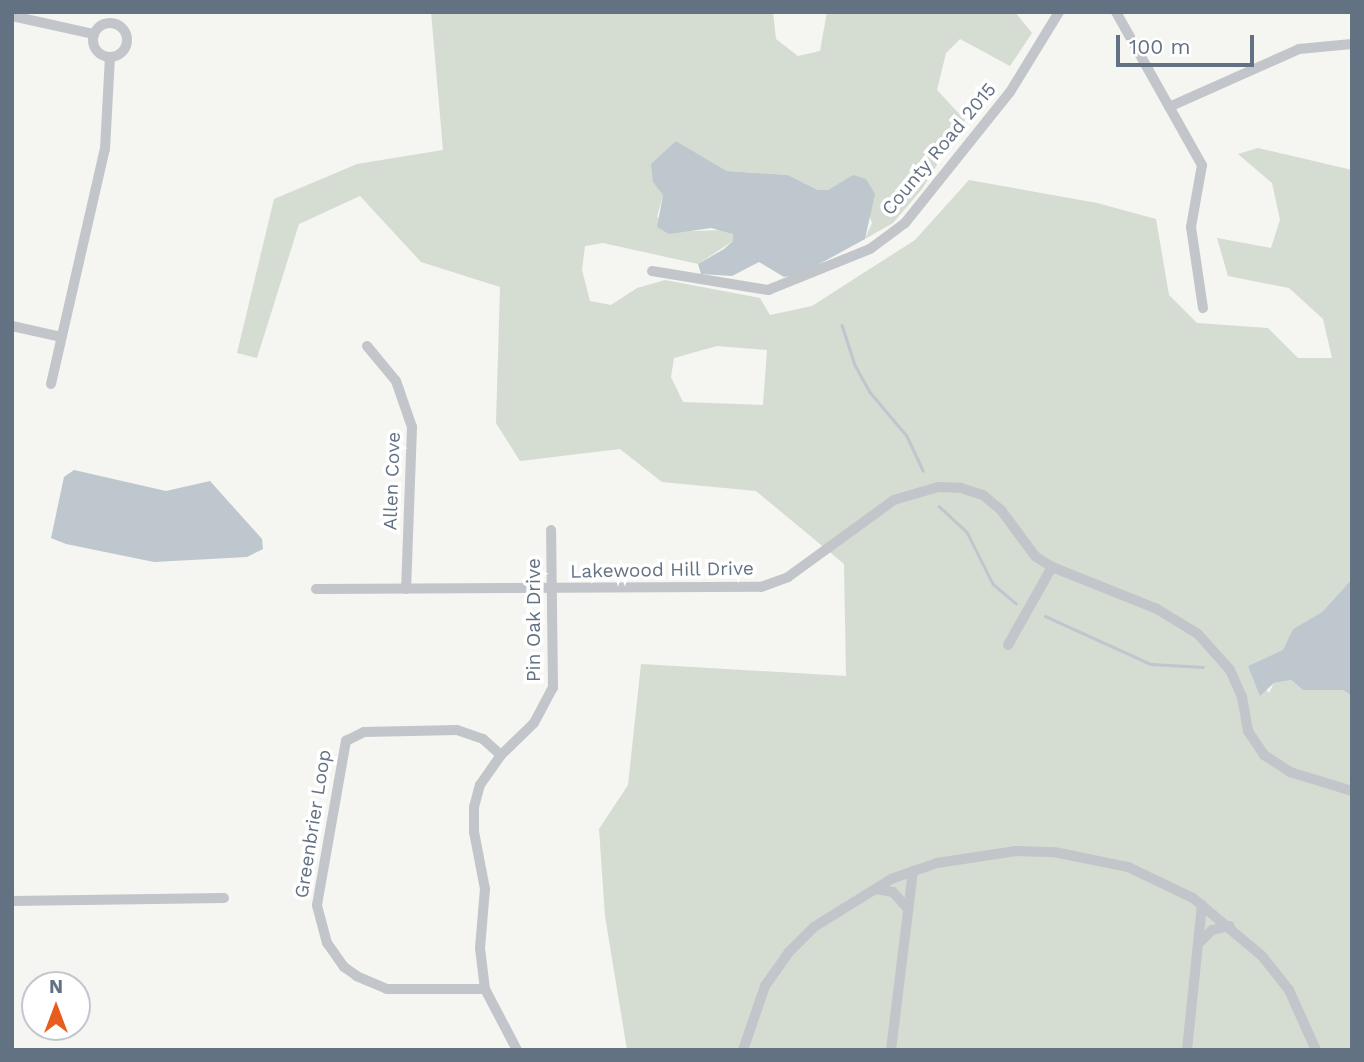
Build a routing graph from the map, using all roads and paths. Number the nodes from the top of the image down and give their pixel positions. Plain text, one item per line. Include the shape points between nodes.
1 (1059, 12) edge
2 (1116, 12) edge
3 (12, 16) edge
4 (94, 34) junction
5 (1352, 44) edge
6 (110, 57) junction
7 (1169, 107) junction
8 (652, 271) dead end
9 (1203, 308) dead end
10 (12, 326) edge
11 (61, 337) junction
12 (366, 346) dead end
13 (51, 384) dead end
14 (551, 530) dead end
15 (1052, 567) junction
16 (316, 589) dead end
17 (406, 589) junction
18 (553, 590) junction
19 (1008, 645) dead end
20 (501, 755) junction
21 (1352, 791) edge
22 (914, 871) junction
23 (872, 890) junction
24 (224, 898) dead end
25 (12, 901) edge
26 (1202, 905) junction
27 (906, 907) junction
28 (1230, 926) junction
29 (1197, 946) junction
30 (485, 989) junction
31 (517, 1050) edge
32 (743, 1050) edge
33 (891, 1050) edge
34 (1187, 1050) edge
35 (1316, 1050) edge

1 - 8 street, County Road 2015 via 1010,92 905,223 870,249 768,290
2 - 7 street
3 - 4 street
4 - 6 street via 96,50
4 - 6 street via 107,23 123,29 126,46
5 - 7 street via 1299,49
6 - 11 street via 105,149
7 - 9 street via 1202,164 1191,227
10 - 11 street
11 - 13 street
12 - 17 street, Allen Cove via 396,381 412,427
14 - 18 street, Pin Oak Drive
15 - 18 street, Lakewood Hill Drive via 1035,556 983,495 938,486 894,500 788,577 761,587
15 - 19 street
15 - 21 street, Lakewood Hill Drive via 1157,609 1198,634 1230,670 1242,697 1248,731 1264,755 1290,772
16 - 17 street, Lakewood Hill Drive
17 - 18 street, Lakewood Hill Drive
18 - 20 street, Pin Oak Drive via 553,688 534,723
20 - 30 street, Pin Oak Drive via 480,785 474,807 485,889 480,948
20 - 30 street, Greenbrier Loop via 483,739 457,730 364,732 346,741 317,905 327,943 344,967 357,976 387,989
22 - 23 street
22 - 26 street via 977,854 1054,852 1128,867
22 - 27 street
23 - 27 street via 893,891
23 - 32 street via 814,927 789,952 756,1004
24 - 25 street
26 - 28 street
26 - 29 street
27 - 33 street
28 - 29 street via 1212,930
28 - 35 street via 1289,990
29 - 34 street
30 - 31 street, Pin Oak Drive

